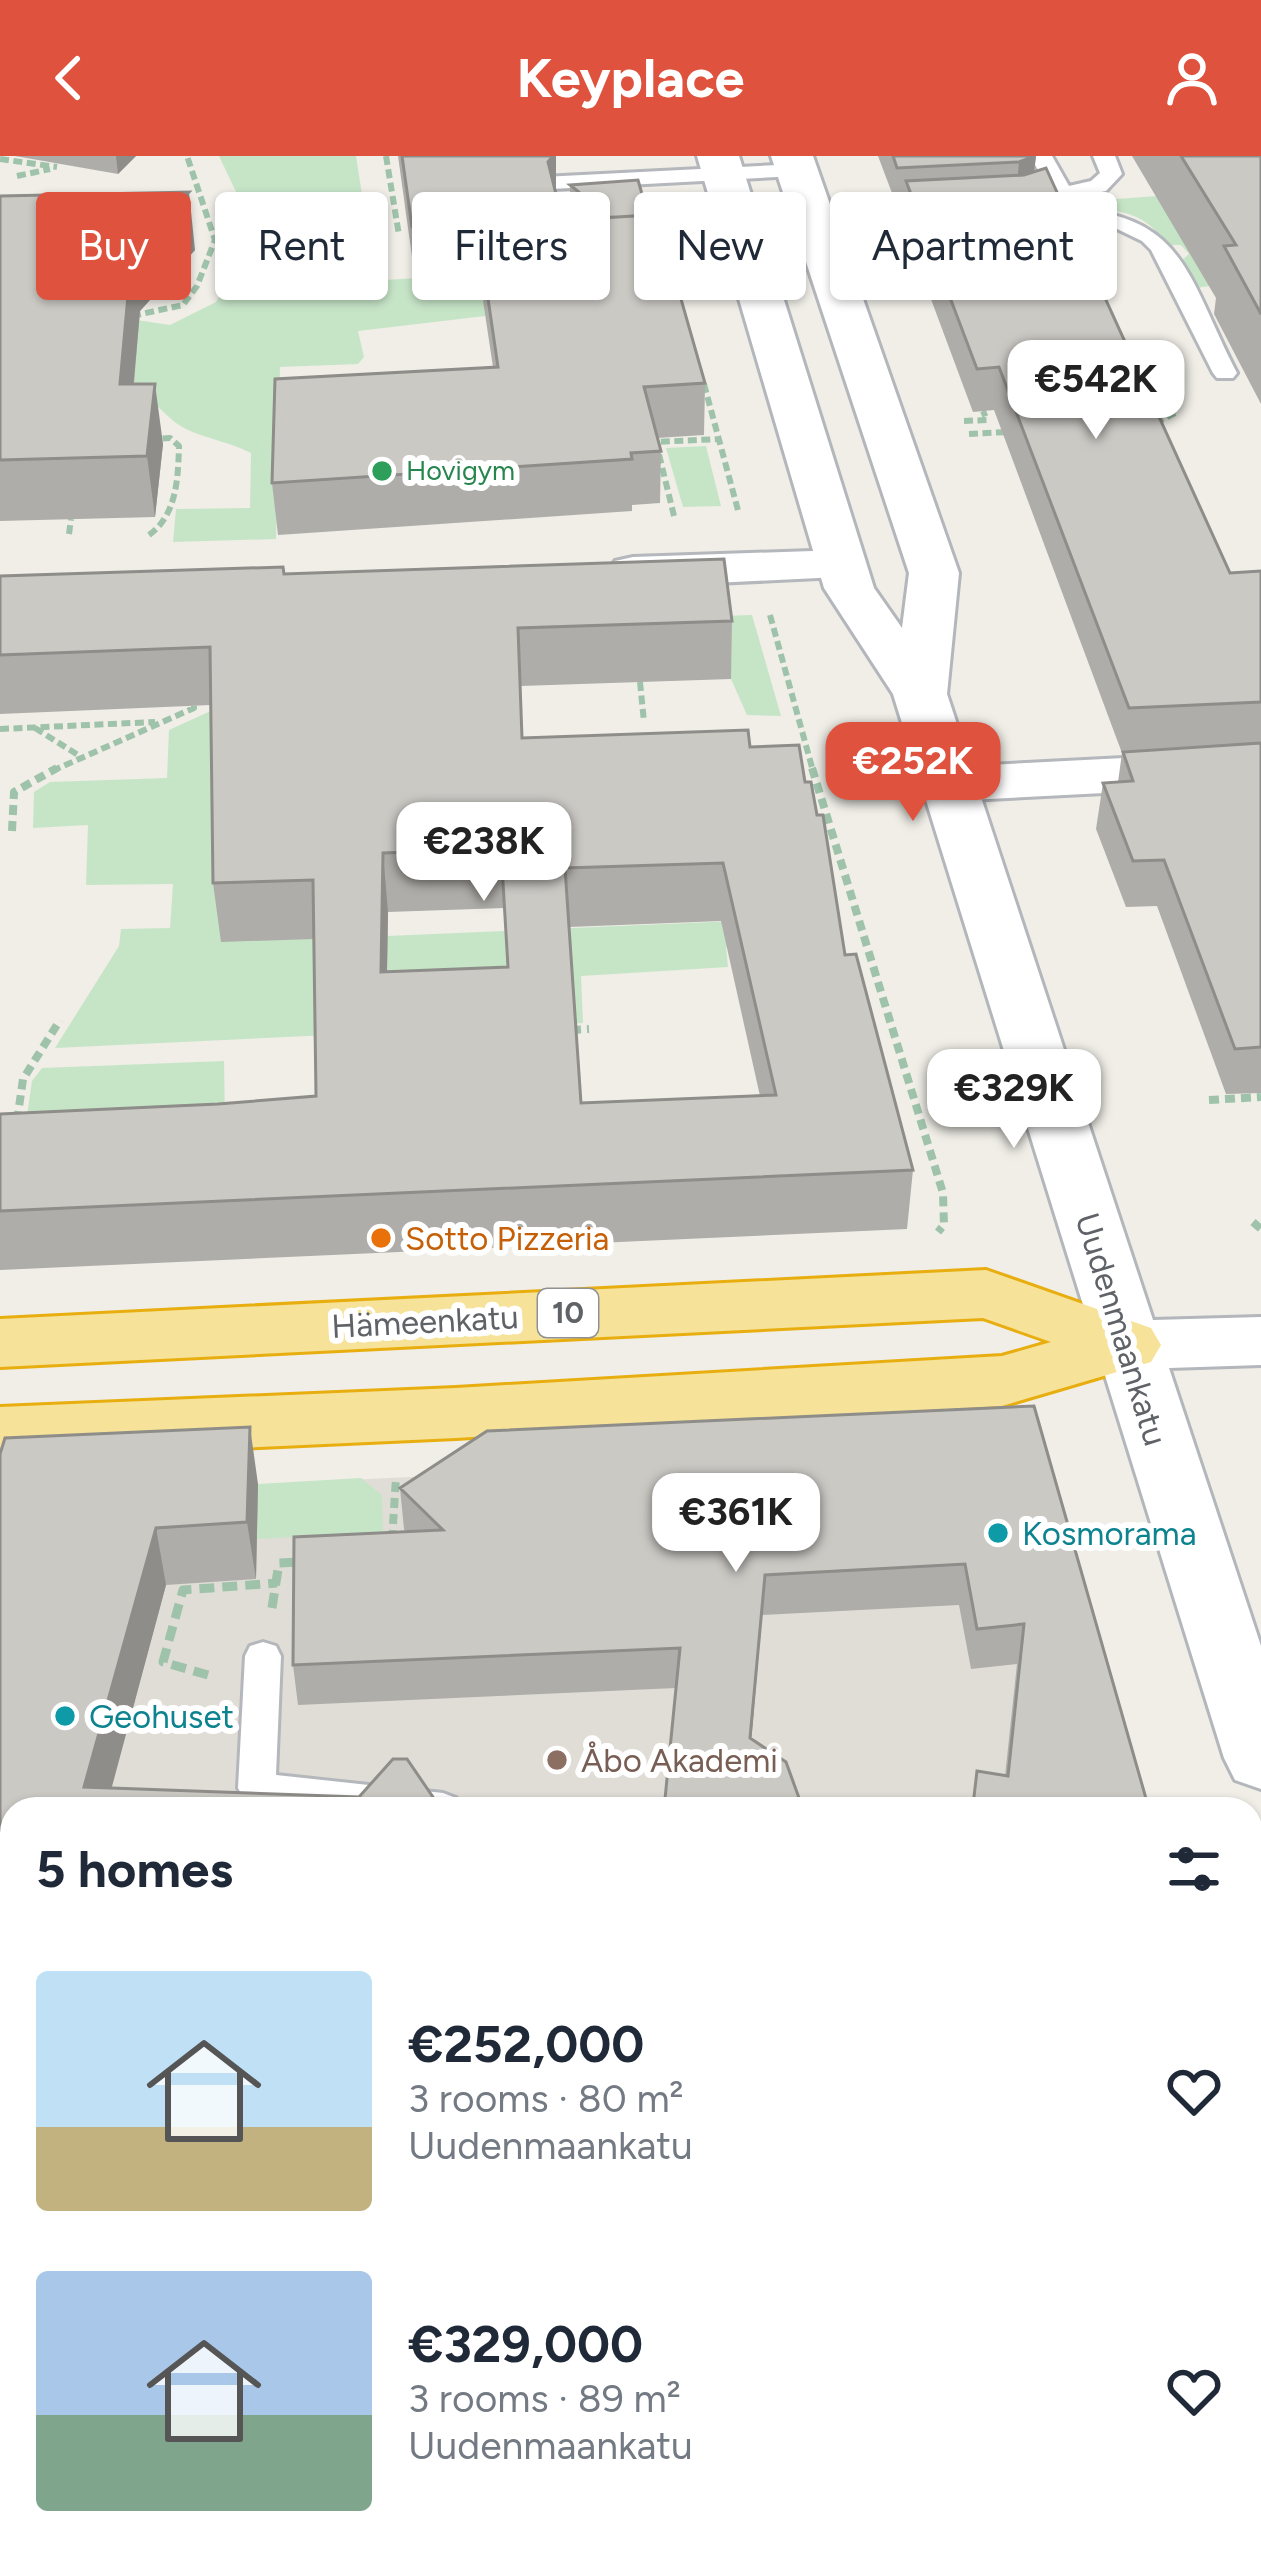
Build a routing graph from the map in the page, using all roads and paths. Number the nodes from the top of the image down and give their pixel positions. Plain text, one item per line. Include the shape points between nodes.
1 (187, 156) edge
2 (386, 156) edge
3 (508, 156) edge
4 (1041, 156) edge
5 (1104, 156) edge
6 (0, 159) edge
7 (795, 163) edge
8 (721, 165) edge
9 (17, 176) dead end
10 (1055, 192) edge
11 (1084, 192) edge
12 (1117, 220) edge
13 (830, 228) edge
14 (818, 230) junction
15 (806, 233) edge
16 (399, 235) dead end
17 (762, 300) edge
18 (122, 316) edge
19 (1225, 373) dead end
20 (703, 383) edge
21 (983, 411) edge
22 (1175, 413) dead end
23 (964, 421) dead end
24 (1154, 424) edge
25 (1026, 431) edge
26 (969, 434) dead end
27 (154, 439) edge
28 (719, 440) junction
29 (663, 471) junction
30 (652, 472) edge
31 (674, 516) dead end
32 (740, 518) dead end
33 (71, 519) dead end
34 (70, 534) dead end
35 (149, 536) dead end
36 (842, 565) junction
37 (579, 573) edge
38 (767, 604) dead end
39 (640, 682) dead end
40 (920, 694) junction
41 (194, 695) edge
42 (163, 722) junction
43 (644, 722) dead end
44 (33, 728) junction
45 (0, 729) edge
46 (80, 755) junction
47 (1261, 768) edge
48 (949, 784) junction
49 (12, 831) dead end
50 (60, 1020) dead end
51 (589, 1029) dead end
52 (571, 1030) edge
53 (1261, 1097) edge
54 (1209, 1100) dead end
55 (17, 1124) edge
56 (944, 1225) dead end
57 (1261, 1341) edge
58 (0, 1343) edge
59 (1128, 1345) junction
60 (0, 1432) edge
61 (397, 1466) dead end
62 (391, 1557) edge
63 (324, 1561) edge
64 (263, 1656) dead end
65 (163, 1662) dead end
66 (1261, 1758) edge
67 (337, 1797) edge

1 - 18 path via 200,176 200,211 215,240 209,264 191,300 173,312
2 - 16 path
3 - 8 lane via 514,185
4 - 10 lane
5 - 11 lane via 1111,175
6 - 9 path via 60,165
7 - 8 lane
7 - 14 main road, Uudenmaankatu
12 - 19 lane via 1161,247
13 - 14 lane
14 - 15 lane
14 - 40 main road, Uudenmaankatu via 934,573
17 - 36 main road, Uudenmaankatu
20 - 28 path
21 - 23 path via 987,420
22 - 24 path
25 - 26 path
27 - 35 path via 178,446 179,476 164,525
28 - 29 path via 653,440
28 - 32 path
29 - 30 path
29 - 31 path
33 - 34 path
36 - 37 main road
36 - 40 main road, Uudenmaankatu
38 - 56 path via 943,1193
39 - 43 path
40 - 48 main road, Uudenmaankatu
41 - 42 path via 194,708
42 - 44 path
42 - 46 path
44 - 45 path
44 - 46 path
46 - 49 path via 14,792
47 - 48 main road
48 - 59 main road, Uudenmaankatu
50 - 55 path via 23,1079
51 - 52 path
53 - 54 path
57 - 59 main road, Hämeenkatu
58 - 59 highway, Hämeenkatu / 10 via 986,1294
59 - 60 highway, Hämeenkatu via 1003,1381
59 - 66 main road, Uudenmaankatu
61 - 62 path
63 - 65 path via 279,1563 278,1581 183,1590
64 - 67 lane via 257,1788

